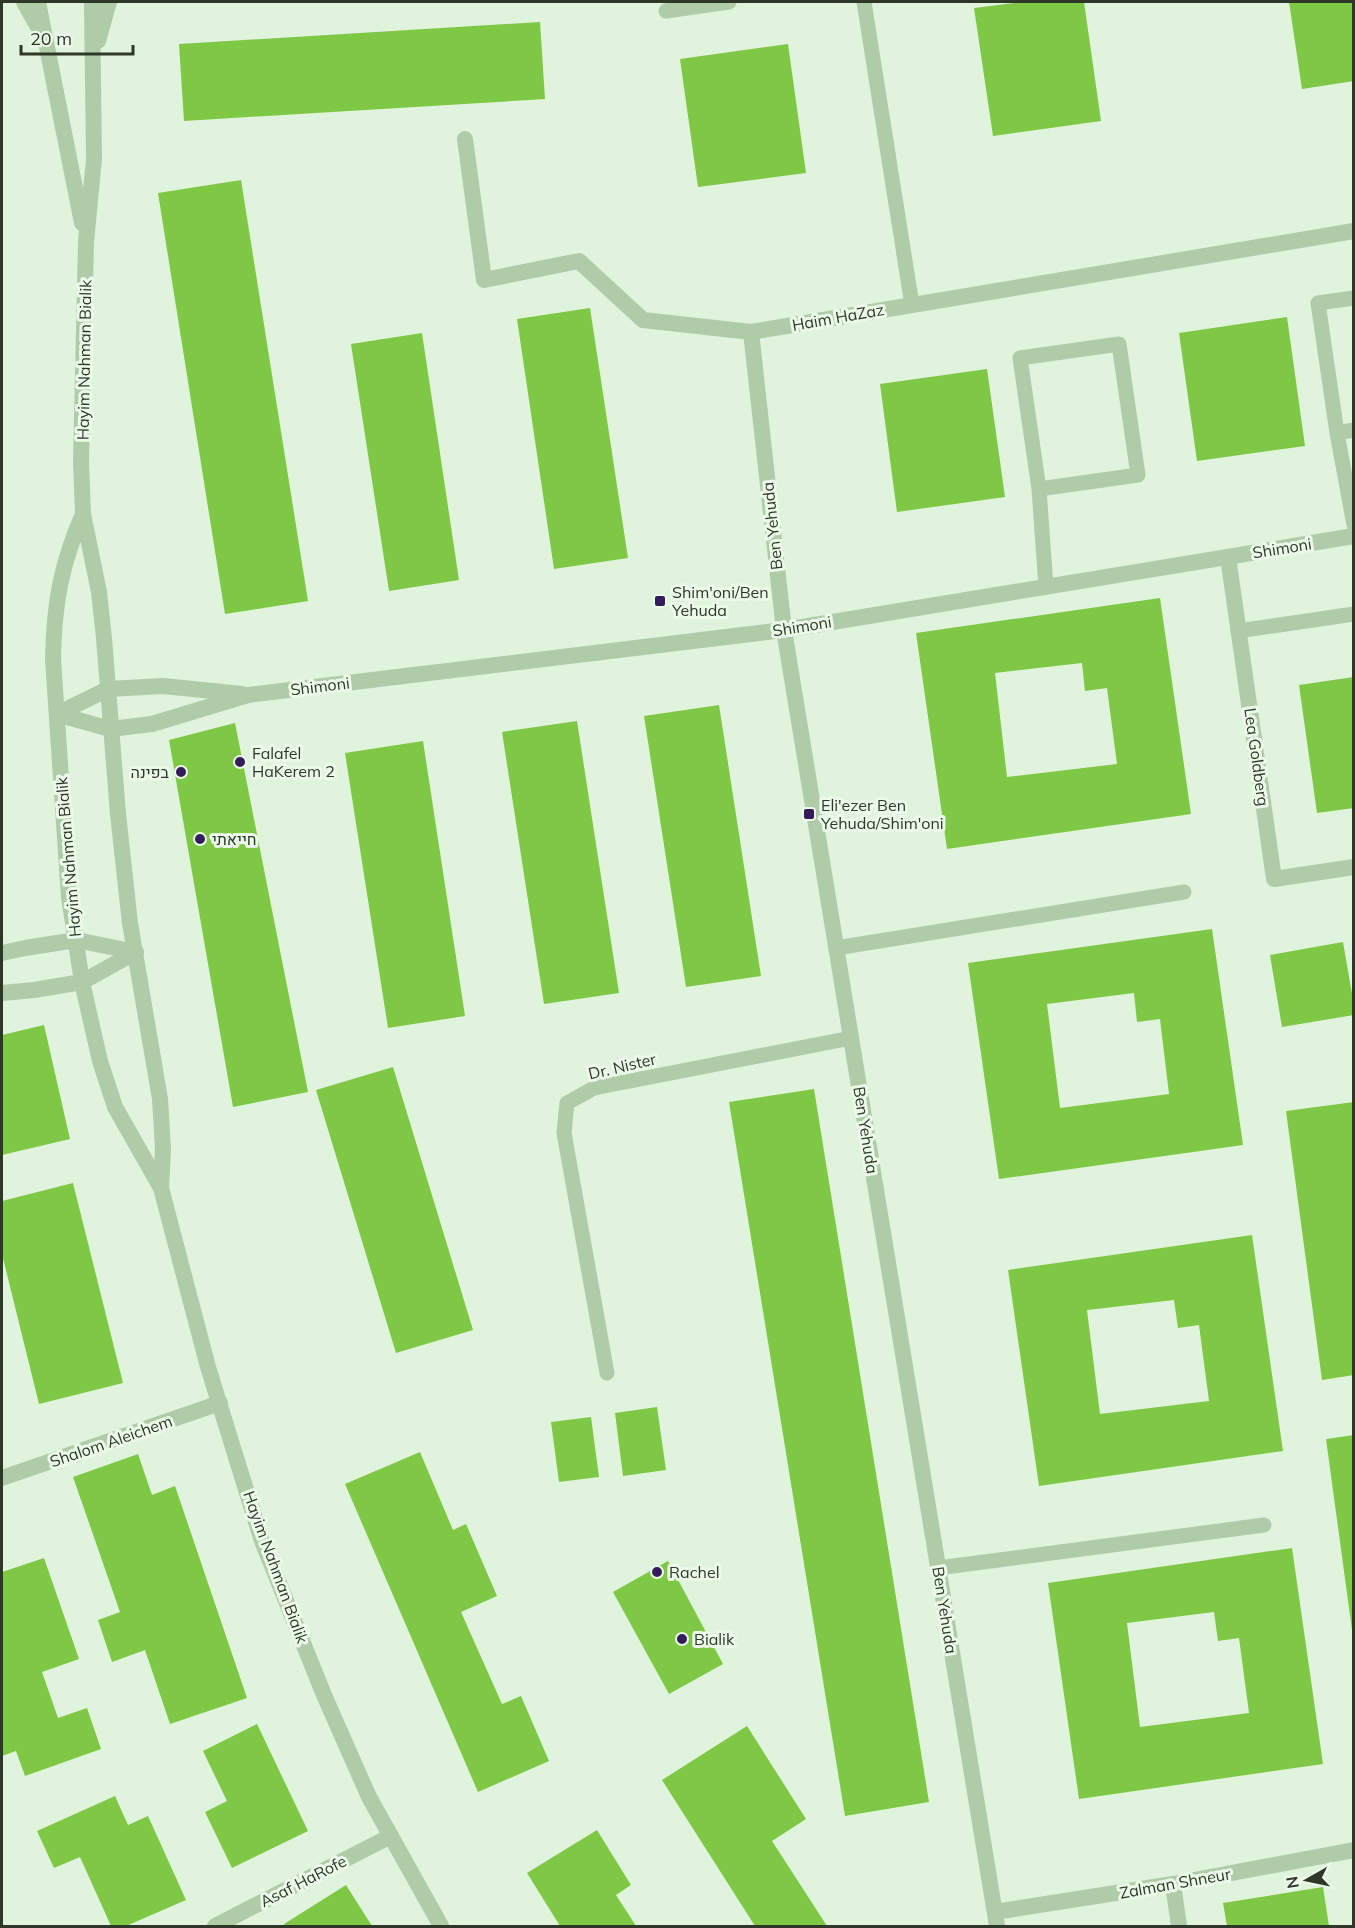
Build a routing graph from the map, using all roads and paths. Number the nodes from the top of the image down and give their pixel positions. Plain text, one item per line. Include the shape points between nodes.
1 (24, 2) edge
2 (38, 2) edge
3 (92, 2) edge
4 (109, 2) edge
5 (729, 2) edge
6 (864, 2) edge
7 (666, 10) dead end
8 (47, 44) junction
9 (92, 59) junction
10 (465, 139) dead end
11 (1353, 231) edge
12 (86, 242) junction
13 (1353, 298) edge
14 (912, 304) junction
15 (752, 332) junction
16 (1353, 430) edge
17 (1337, 433) junction
18 (1039, 489) junction
19 (83, 514) junction
20 (1353, 525) edge
21 (1353, 536) edge
22 (1228, 557) junction
23 (1047, 586) junction
24 (1353, 614) edge
25 (784, 630) junction
26 (1238, 631) junction
27 (108, 689) junction
28 (248, 695) junction
29 (57, 714) junction
30 (110, 729) junction
31 (1353, 867) edge
32 (1184, 892) dead end
33 (76, 940) junction
34 (836, 948) junction
35 (135, 952) junction
36 (2, 953) edge
37 (82, 982) junction
38 (2, 993) edge
39 (851, 1038) junction
40 (161, 1188) junction
41 (607, 1373) dead end
42 (220, 1403) junction
43 (2, 1478) edge
44 (1264, 1525) dead end
45 (938, 1568) junction
46 (391, 1836) junction
47 (1353, 1850) edge
48 (1173, 1884) junction
49 (996, 1919) edge
50 (215, 1926) edge
51 (441, 1926) edge
52 (1179, 1926) edge

1 - 8 street
2 - 8 street, Hayim Nahman Bialik
3 - 9 street, Hayim Nahman Bialik
4 - 9 street
5 - 7 lane
6 - 14 lane
8 - 12 street, Hayim Nahman Bialik
9 - 12 street, Hayim Nahman Bialik via 94,159
10 - 15 street, Haim HaZaz via 484,280 579,261 643,320
11 - 14 street, Haim HaZaz
12 - 19 street, Hayim Nahman Bialik
13 - 17 lane via 1318,303
14 - 15 street, Haim HaZaz
15 - 25 street, Ben Yehuda
16 - 17 lane
17 - 20 lane
18 - 18 lane via 1138,475 1119,344 1020,358
18 - 23 lane
19 - 27 street, Hayim Nahman Bialik via 99,592
19 - 29 street, Hayim Nahman Bialik via 70,543 54,624
21 - 22 street, Shimoni
22 - 23 street, Shimoni
22 - 26 street, Lea Goldberg
23 - 25 street, Shimoni
24 - 26 lane
25 - 28 street, Shimoni
25 - 34 street, Ben Yehuda
26 - 31 street, Lea Goldberg via 1274,879
27 - 28 street, Shimoni via 163,686
27 - 29 street, Shimoni
27 - 30 street, Hayim Nahman Bialik
28 - 30 street, Shimoni via 152,724
29 - 30 street, Shimoni
29 - 33 street, Hayim Nahman Bialik via 69,897
30 - 35 street, Hayim Nahman Bialik
32 - 34 lane
33 - 35 street
33 - 36 street
33 - 37 street, Hayim Nahman Bialik
34 - 39 street, Ben Yehuda
35 - 37 street
35 - 40 street, Hayim Nahman Bialik via 160,1100
37 - 38 street
37 - 40 street, Hayim Nahman Bialik via 115,1107
39 - 41 lane, Dr. Nister via 594,1088 567,1103 564,1133
39 - 45 street, Ben Yehuda
40 - 42 street, Hayim Nahman Bialik
42 - 43 street, Shalom Aleichem
42 - 46 street, Hayim Nahman Bialik via 262,1541 324,1695 369,1797
44 - 45 lane
45 - 49 street, Ben Yehuda
46 - 50 street, Asaf HaRofe
46 - 51 street, Hayim Nahman Bialik
47 - 48 street, Zalman Shneur
48 - 49 street, Zalman Shneur
48 - 52 street

